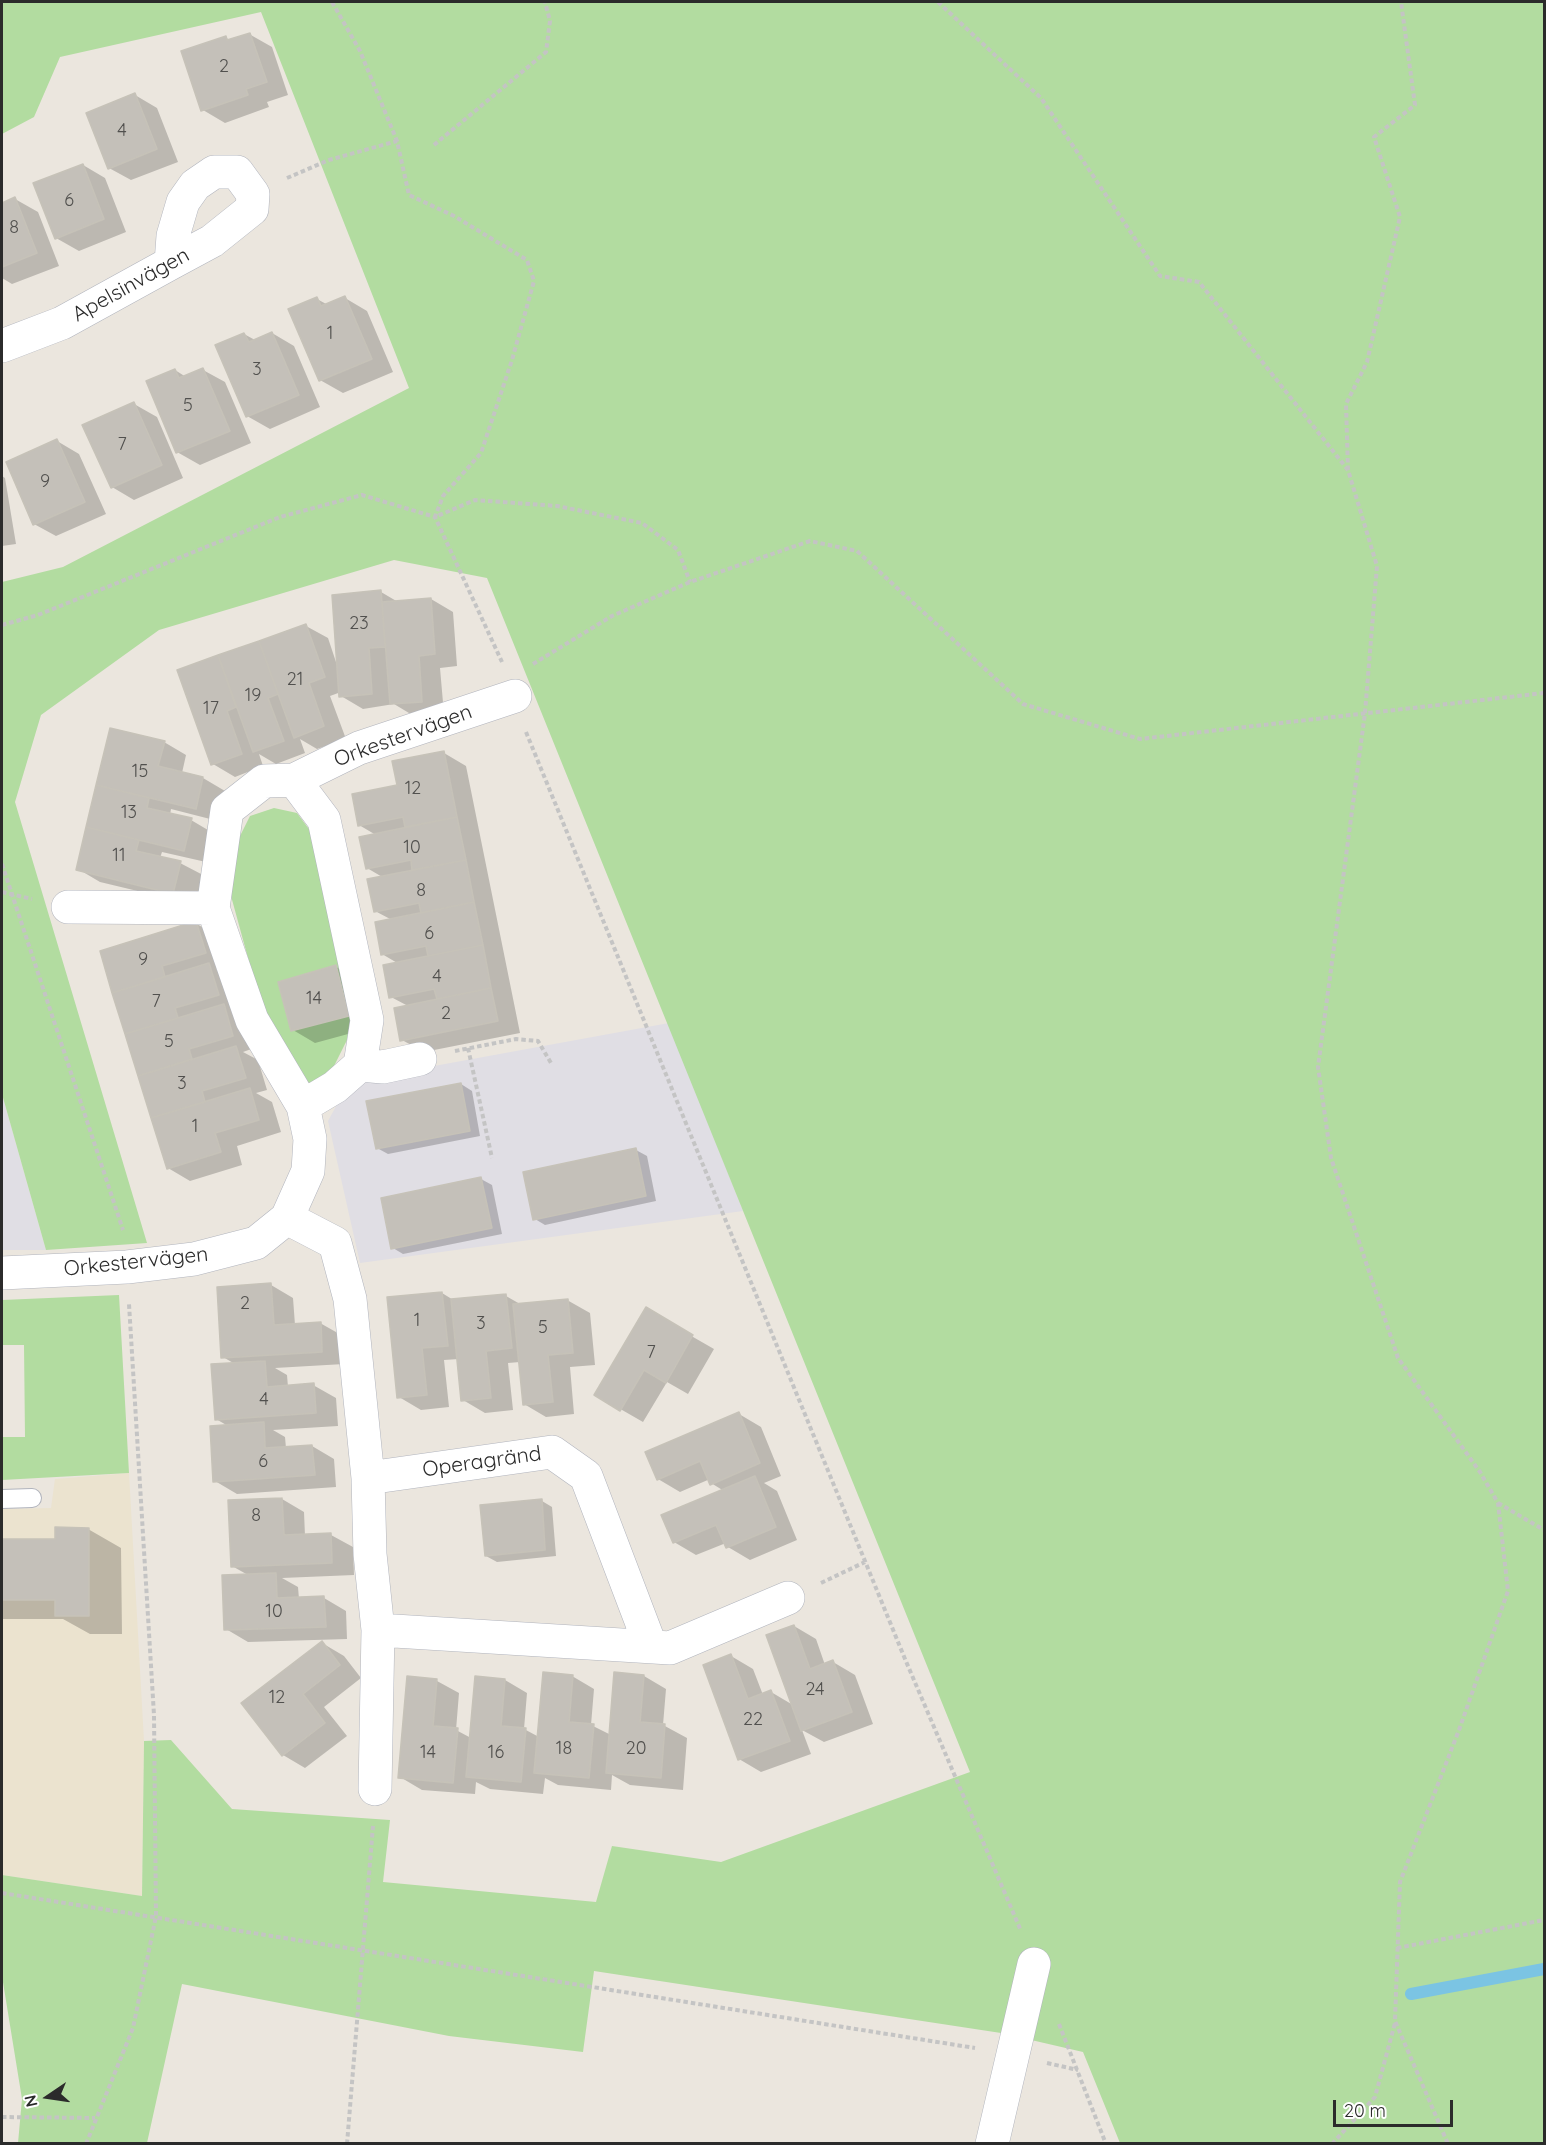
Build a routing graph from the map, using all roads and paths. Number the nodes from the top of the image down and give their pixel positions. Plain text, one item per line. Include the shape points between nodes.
1 (332, 2) edge
2 (545, 2) edge
3 (938, 2) edge
4 (1401, 2) edge
5 (397, 141) junction
6 (434, 145) dead end
7 (252, 209) junction
8 (171, 263) junction
9 (2, 346) edge
10 (1348, 470) junction
11 (435, 517) junction
12 (690, 582) junction
13 (2, 625) edge
14 (512, 687) junction
15 (1545, 693) edge
16 (1365, 713) junction
17 (294, 780) junction
18 (2, 864) edge
19 (68, 907) dead end
20 (213, 909) junction
21 (468, 1048) junction
22 (420, 1059) joint
23 (551, 1063) dead end
24 (360, 1065) junction
25 (303, 1106) junction
26 (492, 1158) dead end
27 (286, 1218) junction
28 (127, 1267) junction
29 (2, 1273) edge
30 (368, 1478) junction
31 (32, 1498) dead end
32 (2, 1499) edge
33 (1498, 1503) junction
34 (1545, 1530) edge
35 (865, 1562) junction
36 (788, 1599) joint
37 (378, 1630) junction
38 (651, 1647) junction
39 (375, 1789) joint
40 (2, 1893) edge
41 (156, 1916) junction
42 (1545, 1920) edge
43 (1397, 1948) junction
44 (363, 1952) junction
45 (1035, 1964) joint
46 (1056, 2016) dead end
47 (1395, 2021) junction
48 (1013, 2055) junction
49 (1077, 2070) junction
50 (2, 2117) edge
51 (94, 2118) junction
52 (86, 2144) edge
53 (346, 2144) edge
54 (992, 2144) edge
55 (1106, 2144) edge
56 (1332, 2144) edge
57 (1448, 2144) edge

1 - 5 path via 360,51
2 - 6 path via 550,21 546,52
3 - 10 path via 1041,98 1161,276 1199,282
4 - 10 path via 1415,105 1374,137 1400,217 1367,363 1346,404
5 - 7 path via 329,160 284,179
5 - 11 path via 409,195 454,216 527,260 534,281 481,453 442,496
7 - 8 street, Apelsinvägen via 212,241
7 - 8 street via 253,194 237,172 214,172 195,185 183,202 173,236
8 - 9 street, Apelsinvägen via 62,323
10 - 16 path via 1377,566
11 - 12 path via 475,500 557,506 642,523 678,550
11 - 13 path via 362,495 280,517 38,615
11 - 14 path
12 - 14 path via 612,616
12 - 16 path via 810,541 857,551 1023,704 1140,739
14 - 17 street, Orkestervägen via 359,748
14 - 35 path via 526,733
15 - 16 path
16 - 33 path via 1318,1067 1331,1158 1398,1358
17 - 20 street, Orkestervägen via 264,781 227,810
17 - 24 street via 324,820 367,1020
18 - 28 path via 123,1230
19 - 20 street
20 - 25 street, Orkestervägen via 252,1020
21 - 22 path
21 - 23 path via 516,1039 538,1041
21 - 26 path
22 - 24 street via 383,1067
24 - 25 street via 335,1087
25 - 27 street, Orkestervägen via 310,1139 308,1171
27 - 28 street, Orkestervägen via 255,1243 194,1259
27 - 30 street via 335,1243 350,1299
28 - 29 street, Orkestervägen
28 - 41 path via 154,1716
30 - 37 street
30 - 38 street, Operagränd via 552,1452 586,1476
31 - 32 lane
33 - 34 path
33 - 43 path via 1508,1591 1460,1730 1400,1882
35 - 36 path
35 - 45 path
36 - 38 street via 670,1648
37 - 38 street
37 - 39 street
39 - 44 path
40 - 41 path
41 - 44 path
41 - 51 path via 133,2028
42 - 43 path
43 - 47 path
44 - 48 path
44 - 53 path
45 - 48 street
46 - 49 path
47 - 56 path via 1375,2097
47 - 57 path
48 - 49 path
48 - 54 street
49 - 55 path
50 - 51 path
51 - 52 path

